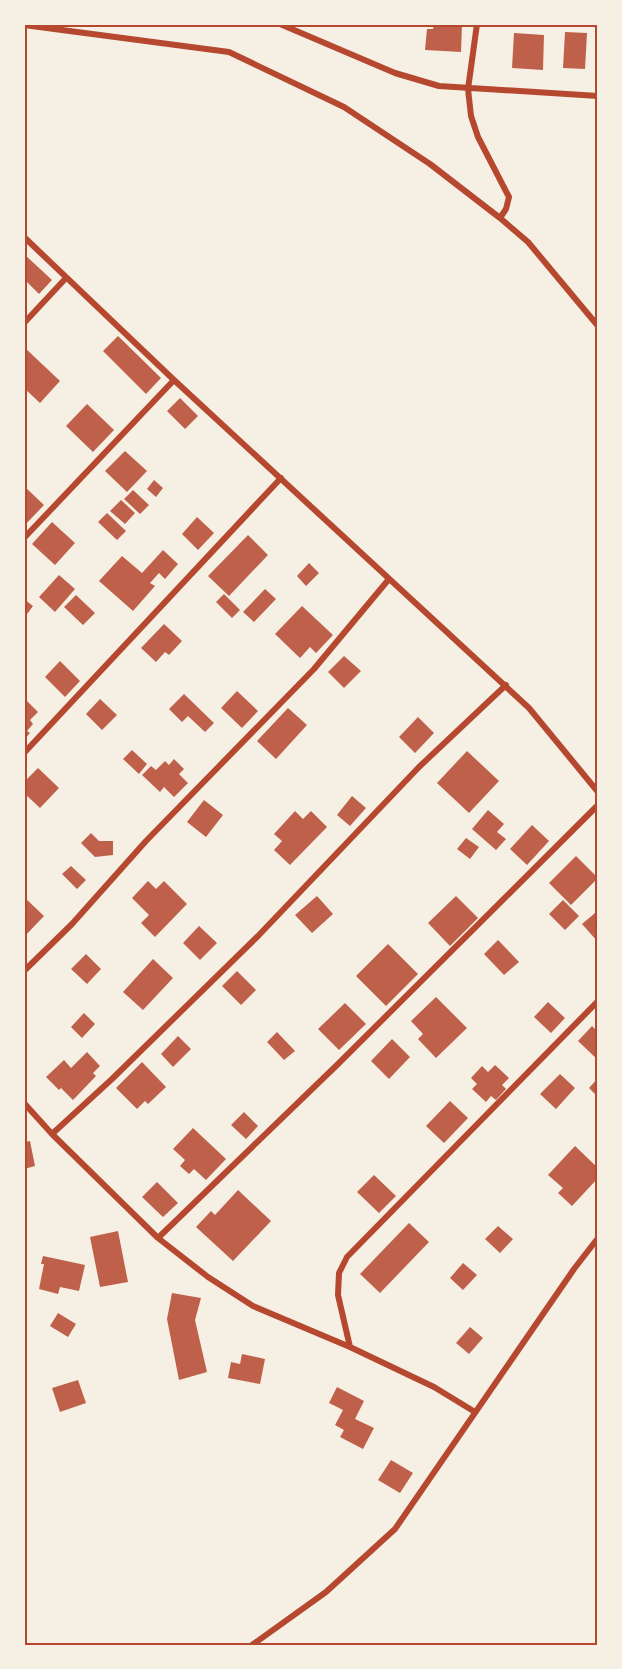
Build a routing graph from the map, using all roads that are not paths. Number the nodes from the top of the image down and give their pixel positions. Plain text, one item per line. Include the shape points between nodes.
1 (280, 24) edge
2 (477, 24) edge
3 (24, 25) edge
4 (468, 89) junction
5 (598, 96) edge
6 (500, 218) junction
7 (24, 237) edge
8 (66, 278) junction
9 (24, 323) edge
10 (598, 326) edge
11 (174, 380) junction
12 (281, 478) junction
13 (24, 538) edge
14 (389, 579) junction
15 (506, 686) junction
16 (24, 753) edge
17 (598, 792) edge
18 (598, 805) edge
19 (24, 971) edge
20 (598, 1001) edge
21 (24, 1103) edge
22 (52, 1134) junction
23 (158, 1238) junction
24 (598, 1238) edge
25 (350, 1347) junction
26 (475, 1412) junction
27 (252, 1645) edge

1 - 4 street via 395,73 439,86
2 - 4 street
3 - 6 street via 229,52 344,107 430,164
4 - 5 street
4 - 6 street via 478,136 509,197
6 - 10 street via 528,242
7 - 8 street
8 - 9 street
8 - 11 street
11 - 12 street
11 - 13 street
12 - 14 street
12 - 16 street
14 - 15 street
14 - 19 street via 314,669
15 - 17 street
15 - 22 street via 419,767 258,936
18 - 23 street
20 - 25 street via 347,1257 339,1273 338,1295
21 - 22 street
22 - 23 street
23 - 25 street via 208,1277 254,1305
24 - 26 street
25 - 26 street via 434,1387
26 - 27 street via 395,1529 326,1592

